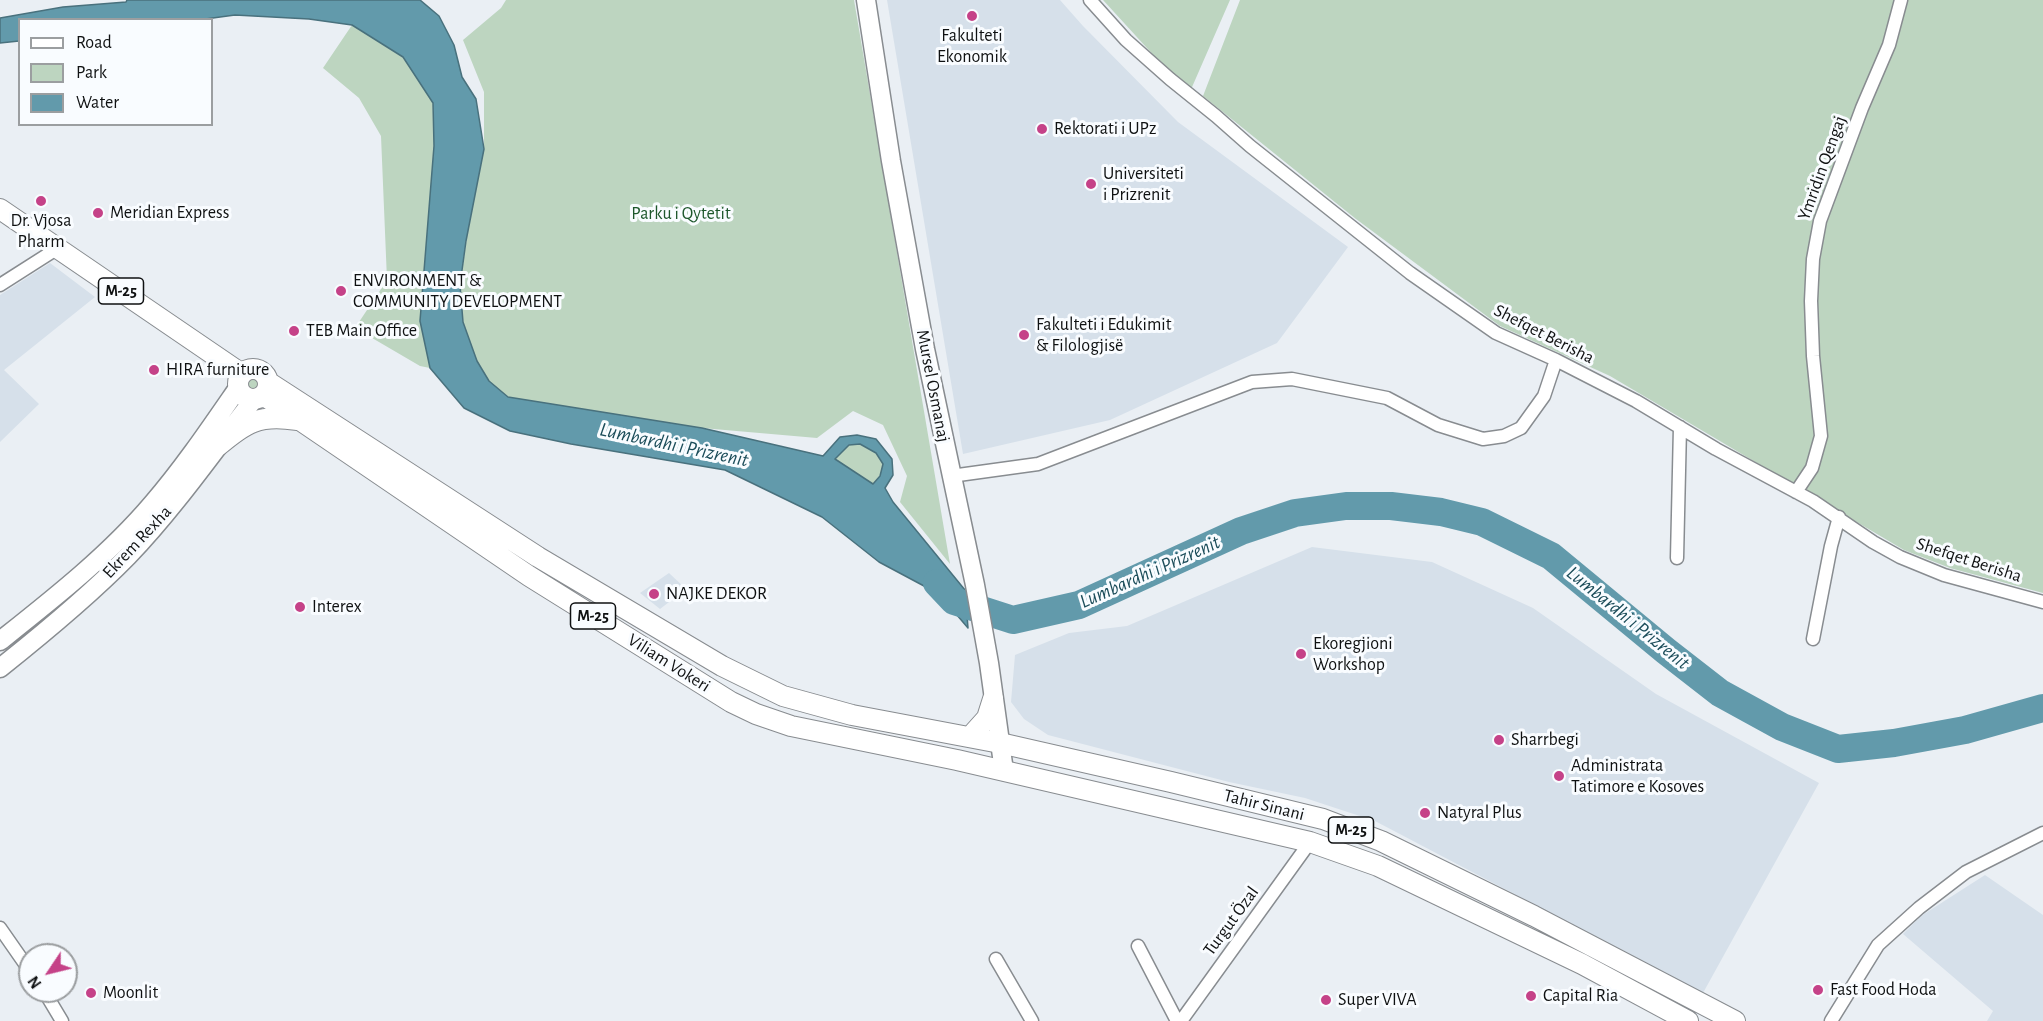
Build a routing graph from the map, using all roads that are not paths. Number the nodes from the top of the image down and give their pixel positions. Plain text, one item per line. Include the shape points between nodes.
1 (866, 0) edge
2 (1090, 0) edge
3 (1901, 0) edge
4 (0, 209) edge
5 (58, 248) junction
6 (0, 285) edge
7 (1556, 360) junction
8 (253, 388) junction
9 (301, 421) junction
10 (1680, 427) junction
11 (218, 447) junction
12 (951, 476) junction
13 (1796, 492) junction
14 (1839, 517) junction
15 (1677, 558) dead end
16 (2043, 602) edge
17 (1813, 639) dead end
18 (0, 641) edge
19 (0, 668) edge
20 (993, 699) junction
21 (933, 729) joint
22 (970, 737) junction
23 (1000, 743) junction
24 (957, 760) joint
25 (1004, 771) junction
26 (2043, 833) edge
27 (1310, 842) junction
28 (0, 928) edge
29 (1138, 946) dead end
30 (18, 954) edge
31 (996, 959) dead end
32 (51, 1003) edge
33 (62, 1021) edge
34 (1032, 1021) edge
35 (1179, 1021) edge
36 (1688, 1021) edge
37 (1735, 1021) edge
38 (1831, 1021) edge

1 - 12 street, Mursel Osmanaj via 899,206
2 - 7 street, Shefqet Berisha via 1126,40 1170,79 1410,273 1496,333
3 - 13 street, Ymridin Qengaj via 1889,45 1820,221 1811,301 1821,436 1812,468
4 - 5 main road, Viliam Vokeri / M-25
5 - 6 street
5 - 8 main road, Viliam Vokeri / M-25
7 - 10 street, Shefqet Berisha
7 - 12 street via 1544,396 1521,428 1503,436 1483,439 1438,425 1387,398 1292,379 1252,382 1038,464
8 - 9 main road, Viliam Vokeri / M-25
8 - 11 street, Ekrem Rexha
8 - 18 street, Ekrem Rexha via 143,514 107,550
8 - 21 main road, Viliam Vokeri / M-25 via 741,677 783,696
9 - 11 main road via 261,418 238,429
9 - 24 main road, Viliam Vokeri / M-25 via 530,576 731,702 790,726
10 - 13 street, Shefqet Berisha
10 - 15 street
11 - 19 street, Ekrem Rexha via 127,556
12 - 20 street, Mursel Osmanaj via 975,585
13 - 14 street, Shefqet Berisha
14 - 16 street, Shefqet Berisha via 1900,557 1944,575
14 - 17 street
20 - 22 main road via 987,717
20 - 23 street, Mursel Osmanaj
21 - 22 main road, Tahir Sinani / M-25
22 - 23 main road, Tahir Sinani / M-25
23 - 25 street, Mursel Osmanaj
23 - 37 main road, Tahir Sinani / M-25 via 1323,819 1381,841 1534,916
24 - 25 main road, Tahir Sinani / M-25
25 - 27 main road, Tahir Sinani / M-25
26 - 38 street via 1966,872 1878,945
27 - 35 street, Turgut Özal
27 - 36 main road, Tahir Sinani / M-25 via 1378,866 1582,964
28 - 30 street
29 - 35 street
31 - 34 street
32 - 33 street

